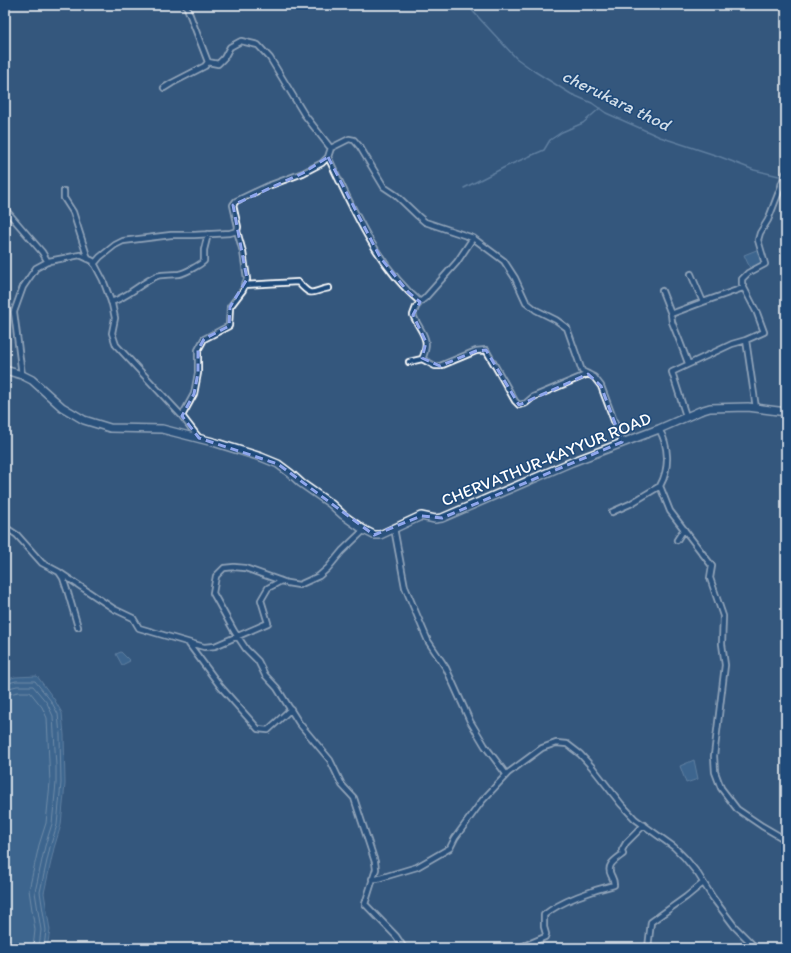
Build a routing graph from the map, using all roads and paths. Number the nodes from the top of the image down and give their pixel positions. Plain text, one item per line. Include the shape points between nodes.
1 (186, 5) edge
2 (208, 62) junction
3 (164, 88) dead end
4 (331, 148) junction
5 (328, 157) junction
6 (786, 174) edge
7 (782, 184) joint
8 (64, 191) dead end
9 (5, 209) edge
10 (237, 231) junction
11 (208, 234) junction
12 (473, 238) junction
13 (88, 259) junction
14 (48, 262) junction
15 (94, 264) junction
16 (690, 274) dead end
17 (244, 285) junction
18 (329, 288) dead end
19 (743, 288) junction
20 (662, 291) dead end
21 (111, 302) junction
22 (420, 302) junction
23 (703, 302) junction
24 (671, 314) junction
25 (746, 340) junction
26 (422, 358) junction
27 (409, 362) dead end
28 (688, 363) junction
29 (5, 370) edge
30 (588, 374) junction
31 (22, 375) junction
32 (756, 408) junction
33 (786, 412) edge
34 (182, 416) junction
35 (686, 416) junction
36 (659, 429) junction
37 (199, 438) junction
38 (622, 442) junction
39 (660, 486) junction
40 (612, 512) dead end
41 (5, 527) edge
42 (394, 528) junction
43 (684, 529) junction
44 (364, 530) junction
45 (677, 540) dead end
46 (59, 572) junction
47 (281, 581) junction
48 (78, 627) dead end
49 (237, 636) junction
50 (190, 644) junction
51 (291, 709) junction
52 (506, 774) junction
53 (644, 825) junction
54 (786, 840) edge
55 (372, 879) junction
56 (703, 883) junction
57 (404, 948) edge
58 (519, 948) edge
59 (648, 948) edge
60 (756, 948) edge

1 - 2 street
2 - 3 street
2 - 4 street via 218,64 230,47 241,41 258,45 270,58 304,114
4 - 5 street
4 - 12 street via 349,139 354,140 384,187 425,222
5 - 10 street via 303,173 236,201 233,204
5 - 22 street via 380,257 408,292
6 - 7 street
7 - 19 street via 758,240 765,264 742,279
8 - 13 street via 64,198 73,212
9 - 14 street
10 - 11 street
10 - 17 street via 247,279
11 - 15 street via 171,234 123,241
11 - 21 street via 204,261 201,264 181,274 160,276 150,280 121,299
12 - 22 street via 457,262
12 - 30 street via 504,261 526,302 567,328 582,371
13 - 14 street via 80,255
13 - 15 street
14 - 31 street via 36,268 23,287 14,312
15 - 21 street via 104,280
16 - 23 street
17 - 18 street via 298,282 312,294
17 - 34 street via 230,307 229,326 204,339 198,350 198,373 194,394
19 - 23 street
19 - 25 street via 764,332
20 - 24 street
21 - 34 street via 115,318 112,333 116,345
22 - 26 street via 413,315 426,342 426,351
23 - 24 street
24 - 28 street
25 - 28 street
25 - 32 street
26 - 27 street
26 - 30 street via 435,366 440,366 476,351 486,350 519,405
28 - 35 street via 672,372
29 - 31 main road, CHERVATHUR-KAYYUR ROAD
30 - 38 street via 601,386
31 - 37 main road, CHERVATHUR-KAYYUR ROAD via 41,387 62,407 84,420 110,428 162,429
32 - 33 main road, CHERVATHUR-KAYYUR ROAD
32 - 35 main road, CHERVATHUR-KAYYUR ROAD via 710,408
34 - 37 street
35 - 36 main road, CHERVATHUR-KAYYUR ROAD
36 - 38 main road, CHERVATHUR-KAYYUR ROAD
36 - 39 street via 665,439 667,454 664,478
37 - 44 main road, CHERVATHUR-KAYYUR ROAD via 278,464
38 - 42 main road, CHERVATHUR-KAYYUR ROAD via 442,518 421,516
39 - 40 street
39 - 43 street via 670,511
41 - 46 street via 18,536 42,563
42 - 44 main road, CHERVATHUR-KAYYUR ROAD via 380,535
42 - 52 street via 405,587 428,641 446,668 470,721
43 - 45 street
43 - 54 street via 712,566 710,578 723,616 722,644 725,665 714,756 721,788 737,809
44 - 47 street via 319,576 299,585
46 - 48 street via 66,586
46 - 50 street via 114,610 133,618 139,628
47 - 49 street via 268,588 261,600 268,623
47 - 49 street via 234,566 224,568 216,576 213,593
49 - 50 street via 215,646
49 - 51 street via 258,661 265,675
50 - 51 street via 220,686 258,728 268,730
51 - 55 street via 303,728 330,760 342,785 354,798 376,862
52 - 53 street via 542,748 556,743 567,744 580,754 621,804
52 - 55 street via 482,801 450,848 417,867
53 - 56 street via 680,852
53 - 58 street via 626,843 622,854 611,864 610,874 614,885 578,897 549,911 544,915 545,937
55 - 57 street via 365,904
56 - 59 street via 651,922
56 - 60 street via 735,927

